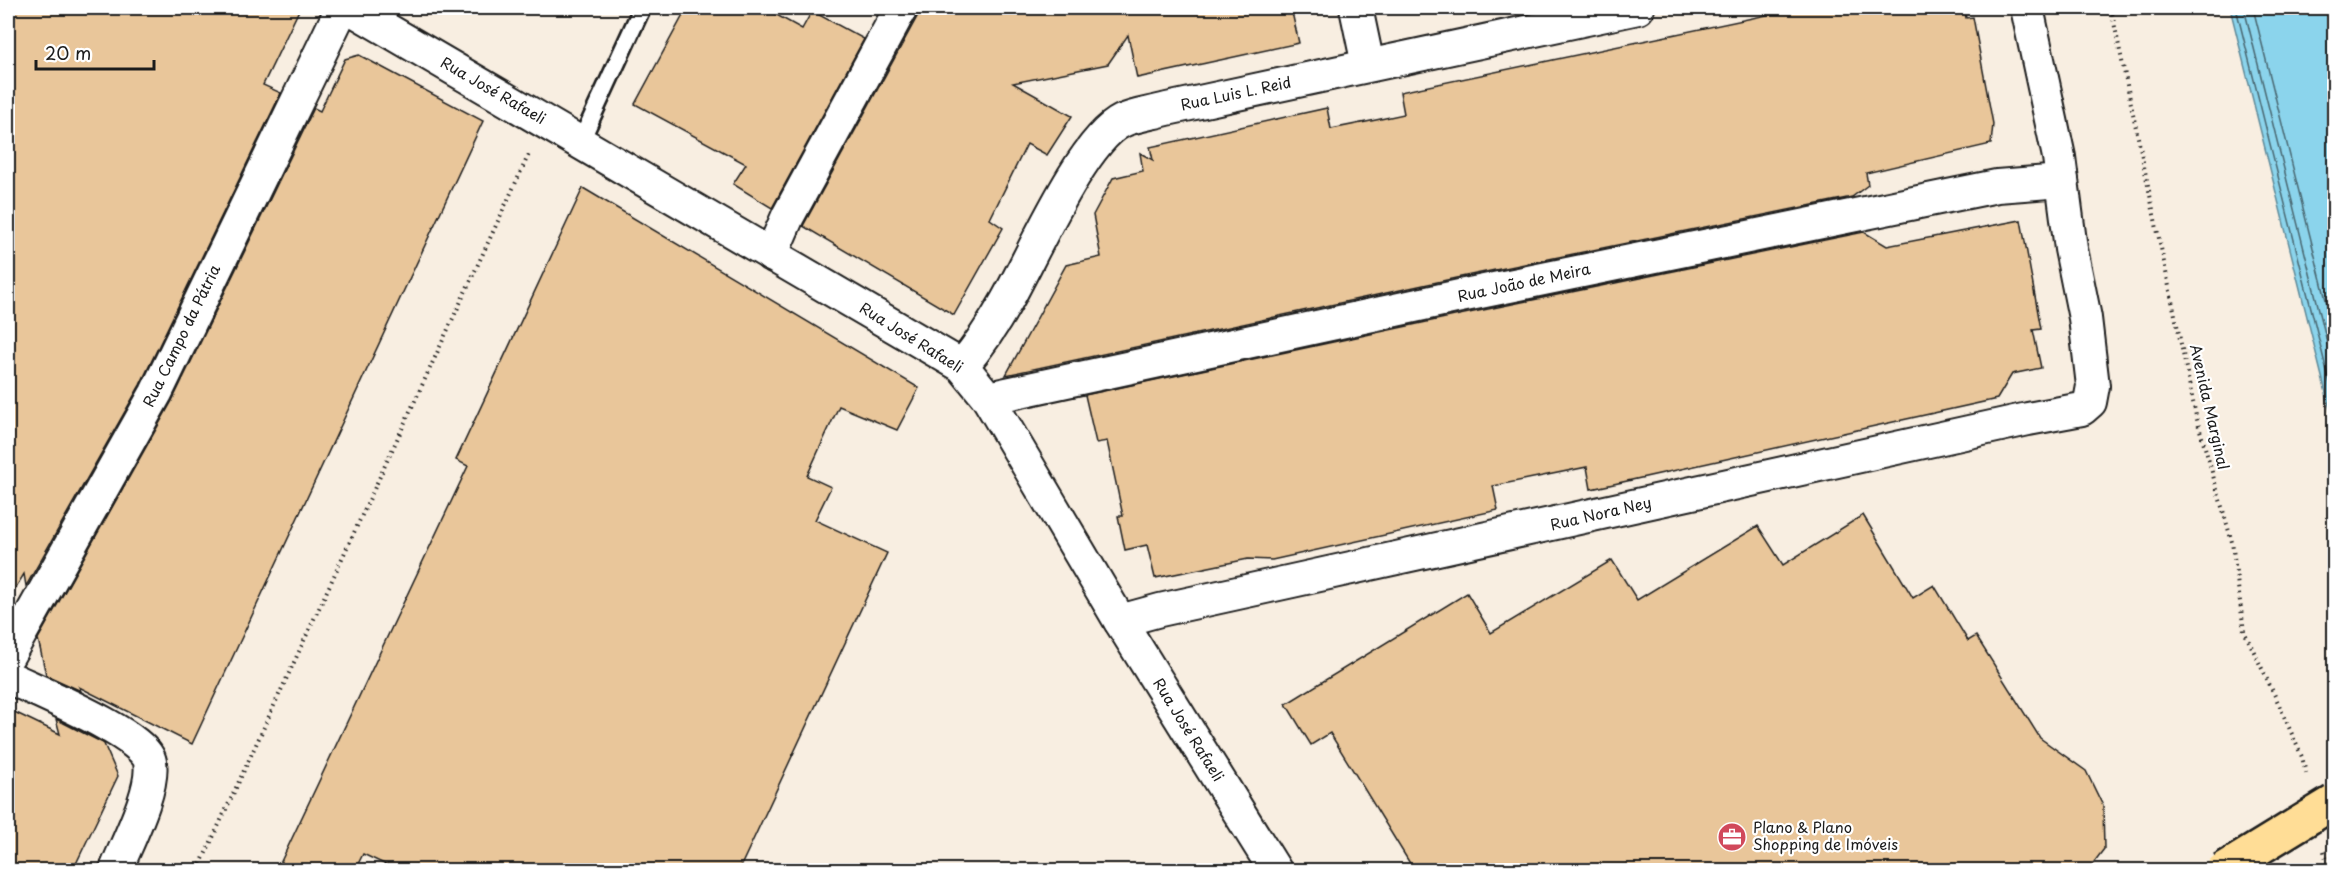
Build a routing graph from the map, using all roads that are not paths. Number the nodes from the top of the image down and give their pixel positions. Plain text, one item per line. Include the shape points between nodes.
1 (342, 8) edge
2 (350, 8) edge
3 (642, 8) edge
4 (901, 8) edge
5 (1356, 8) edge
6 (1638, 8) edge
7 (2027, 8) edge
8 (1368, 65) junction
9 (581, 141) junction
10 (2062, 181) junction
11 (771, 255) junction
12 (962, 366) junction
13 (988, 398) junction
14 (1120, 621) junction
15 (8, 656) edge
16 (8, 677) edge
17 (2321, 794) edge
18 (116, 870) edge
19 (1275, 870) edge
20 (2223, 870) edge

1 - 15 street, Rua Campo da Pátria via 156,393
2 - 9 street, Rua José Rafaeli
3 - 9 lane
4 - 11 street via 788,216
5 - 8 street
6 - 8 street, Rua Luis L. Reid
7 - 10 street
8 - 12 street, Rua Luis L. Reid via 1167,109 1123,121 1111,129 1086,155 1006,302
9 - 11 street, Rua José Rafaeli
10 - 13 street, Rua João de Meira via 1997,186
10 - 14 street, Rua Nora Ney via 2093,386 2090,402 2082,409
11 - 12 street, Rua José Rafaeli
12 - 13 street, Rua José Rafaeli
13 - 14 street, Rua José Rafaeli
14 - 19 street, Rua José Rafaeli
16 - 18 street via 95,718 139,745 150,762 148,791
17 - 20 main road, bridge

